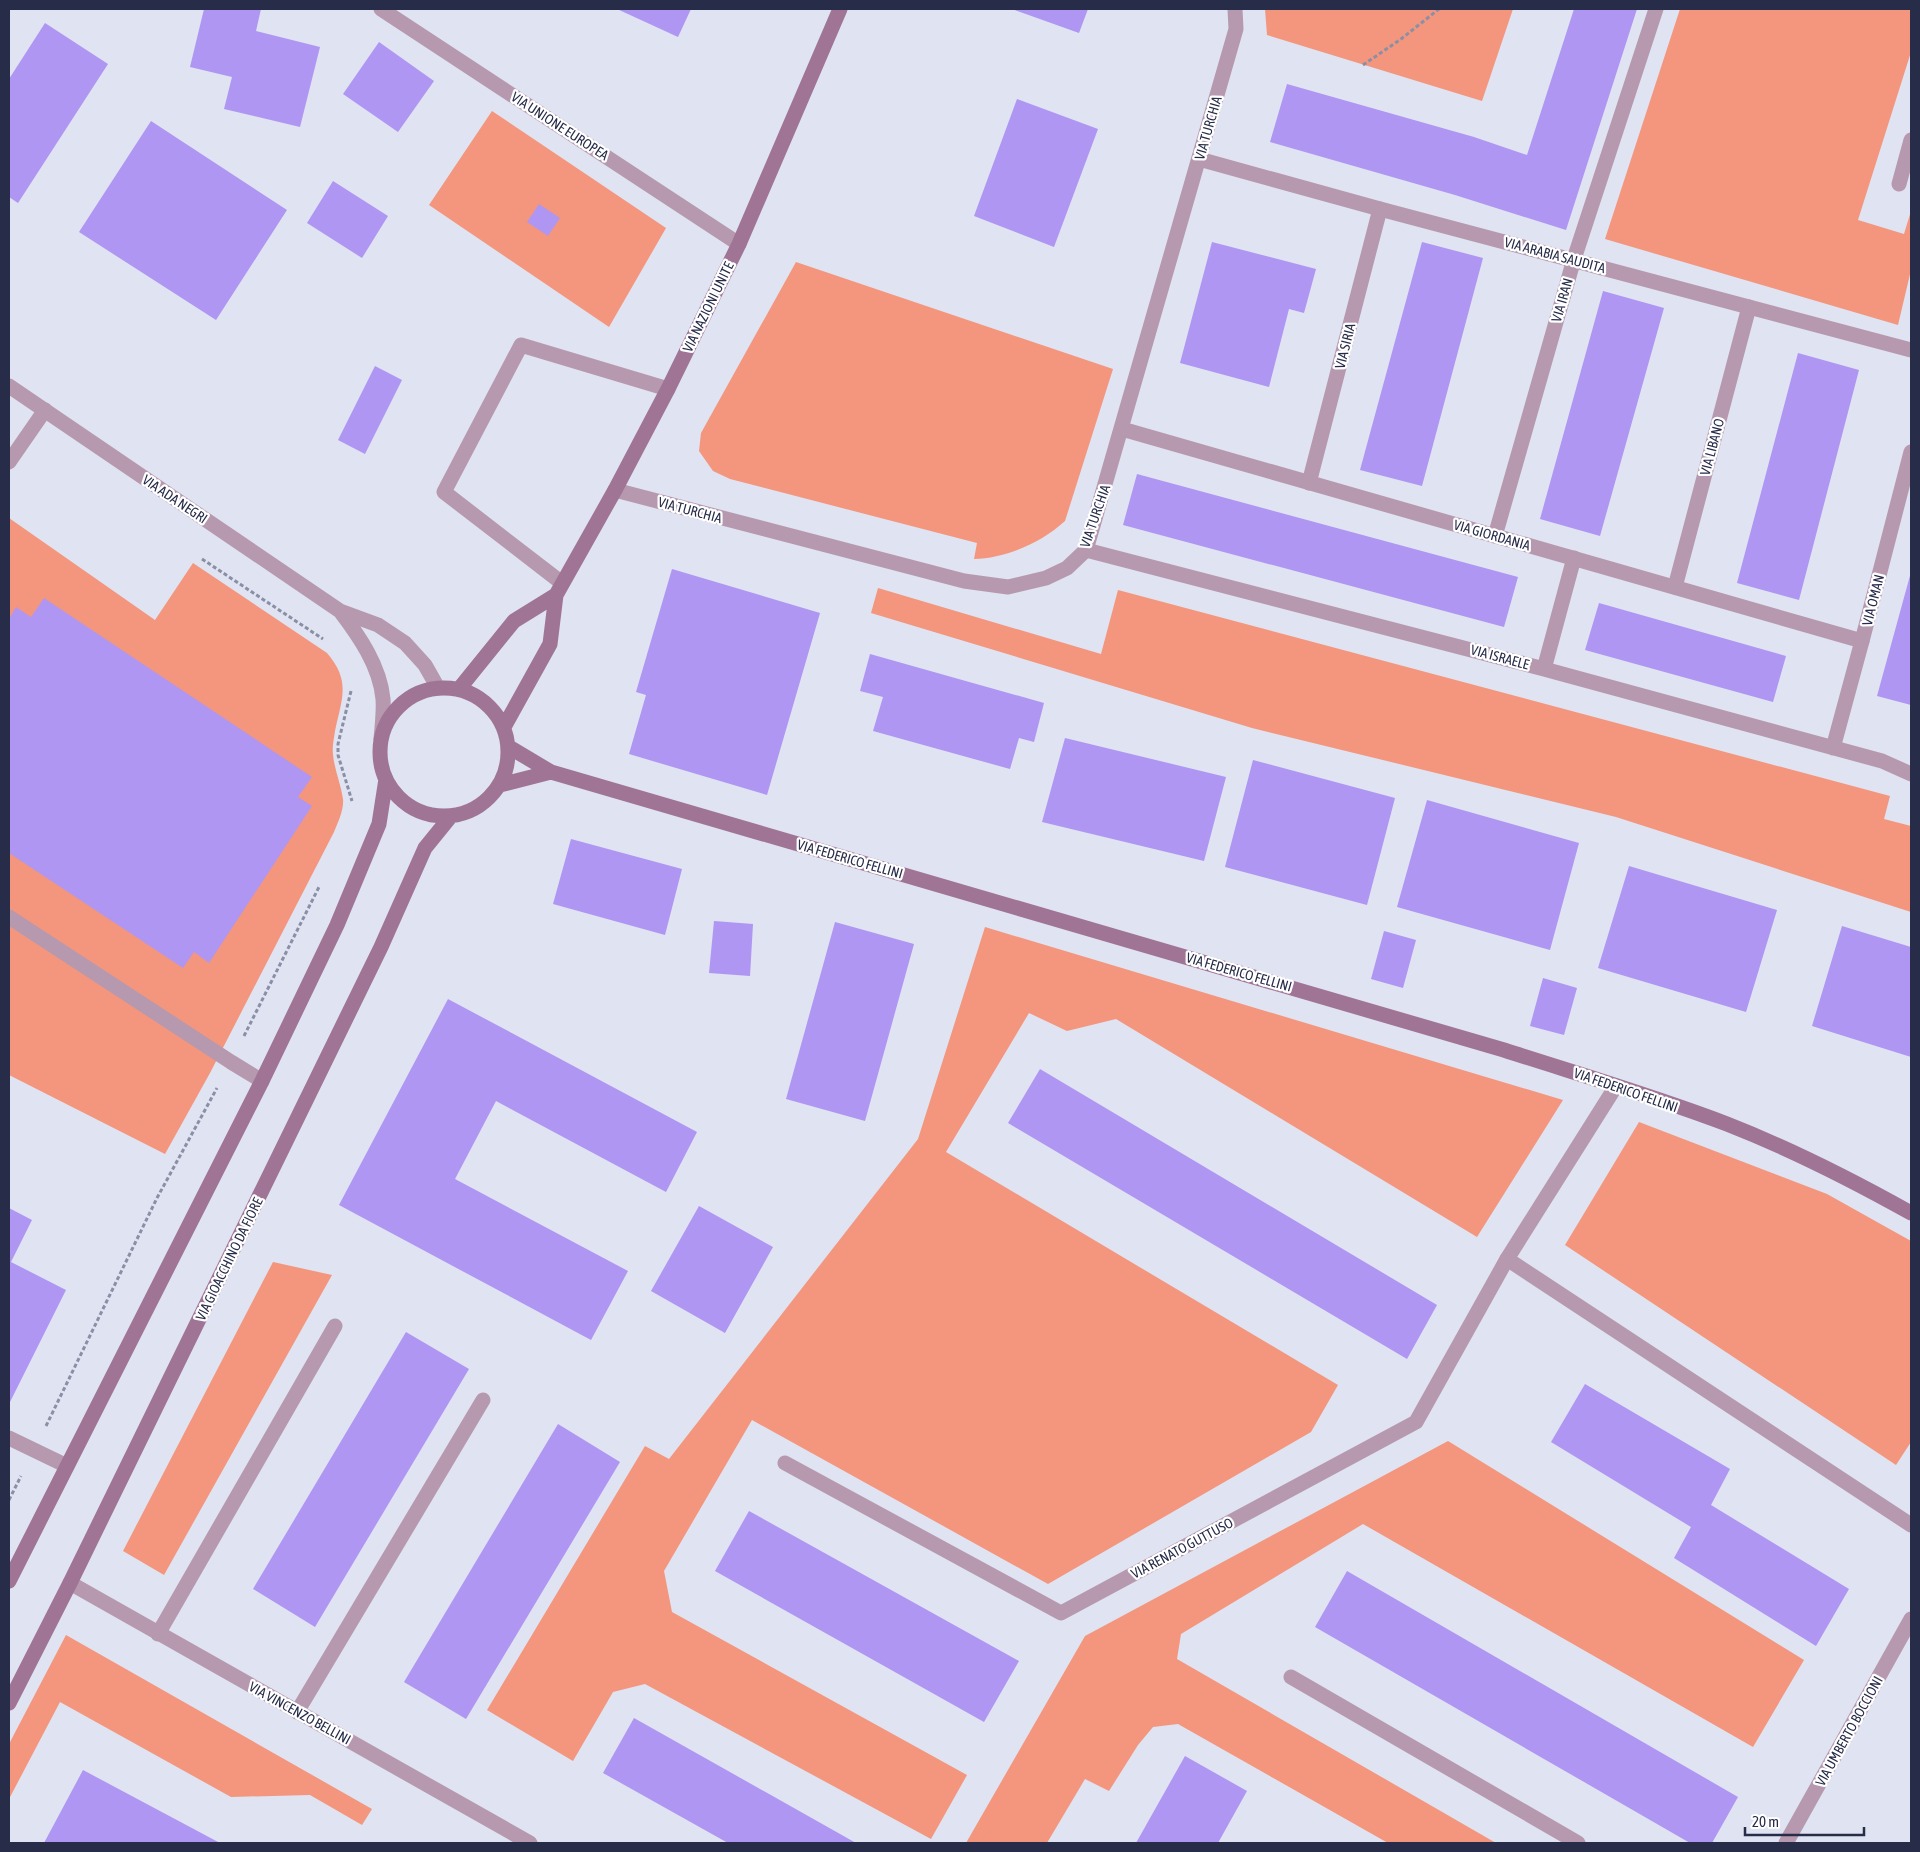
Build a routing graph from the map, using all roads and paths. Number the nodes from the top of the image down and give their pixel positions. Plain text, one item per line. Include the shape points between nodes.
1 (381, 9) edge
2 (840, 9) edge
3 (1235, 9) edge
4 (1439, 9) edge
5 (1656, 9) edge
6 (1363, 64) dead end
7 (1911, 140) edge
8 (1199, 159) junction
9 (1899, 184) dead end
10 (1380, 209) junction
11 (739, 244) junction
12 (1574, 260) junction
13 (1749, 307) junction
14 (1911, 350) edge
15 (9, 386) edge
16 (668, 389) junction
17 (45, 410) junction
18 (1122, 428) junction
19 (1911, 452) edge
20 (9, 462) edge
21 (1309, 483) junction
22 (614, 490) junction
23 (1495, 536) junction
24 (1086, 550) junction
25 (1574, 558) junction
26 (202, 559) dead end
27 (1675, 587) junction
28 (559, 589) junction
29 (340, 611) junction
30 (1862, 641) junction
31 (328, 642) dead end
32 (1544, 669) junction
33 (352, 686) dead end
34 (438, 688) junction
35 (459, 689) junction
36 (504, 727) junction
37 (381, 739) junction
38 (509, 747) junction
39 (1833, 748) junction
40 (551, 772) junction
41 (1911, 774) edge
42 (386, 779) junction
43 (500, 785) junction
44 (354, 806) dead end
45 (451, 816) junction
46 (320, 885) dead end
47 (9, 918) edge
48 (231, 1062) junction
49 (262, 1080) junction
50 (1616, 1086) junction
51 (1911, 1213) edge
52 (1507, 1259) junction
53 (335, 1326) dead end
54 (483, 1400) dead end
55 (9, 1438) edge
56 (34, 1450) junction
57 (785, 1463) dead end
58 (67, 1466) junction
59 (9, 1500) edge
60 (1911, 1525) edge
61 (9, 1581) edge
62 (70, 1583) junction
63 (1911, 1619) edge
64 (158, 1634) junction
65 (1290, 1677) dead end
66 (9, 1703) edge
67 (297, 1712) junction
68 (530, 1843) edge
69 (1578, 1843) edge
70 (1786, 1843) edge

1 - 11 street, VIA UNIONE EUROPEA
2 - 11 street, VIA NAZIONI UNITE
3 - 8 street, VIA TURCHIA via 1236,29
4 - 6 path
5 - 12 street, VIA IRAN
7 - 9 street
8 - 10 street, VIA ARABIA SAUDITA
8 - 18 street, VIA TURCHIA
10 - 12 street, VIA ARABIA SAUDITA
10 - 21 street, VIA SIRIA
11 - 16 street, VIA NAZIONI UNITE
12 - 13 street, VIA ARABIA SAUDITA
12 - 23 street, VIA IRAN
13 - 14 street, VIA ARABIA SAUDITA
13 - 27 street, VIA LIBANO
15 - 17 street, VIA ADA NEGRI
16 - 22 street, VIA NAZIONI UNITE
16 - 28 street via 521,345 444,492
17 - 20 street
17 - 29 street, VIA ADA NEGRI
18 - 21 street, VIA GIORDANIA
18 - 24 street, VIA TURCHIA
19 - 30 street, VIA OMAN
21 - 23 street, VIA GIORDANIA
22 - 24 street, VIA TURCHIA via 973,582 1008,587 1046,578 1067,568
22 - 28 street, VIA NAZIONI UNITE
23 - 25 street, VIA GIORDANIA
24 - 32 street, VIA ISRAELE
25 - 27 street, VIA GIORDANIA
25 - 32 street
26 - 31 path
27 - 30 street, VIA GIORDANIA
28 - 35 street, VIA NAZIONI UNITE via 514,621
28 - 36 street, VIA NAZIONI UNITE via 550,644
29 - 34 street, VIA ADA NEGRI via 378,624 404,644 425,664
29 - 37 street, VIA ADA NEGRI via 365,645 376,672 383,698
30 - 39 street, VIA OMAN
32 - 39 street, VIA ISRAELE
33 - 44 path via 338,755
34 - 35 street
34 - 37 street via 419,692 401,704 388,720
35 - 36 street via 478,697 493,710
36 - 38 street
37 - 42 street via 380,759
38 - 40 street, VIA FEDERICO FELLINI
38 - 43 street via 507,767
39 - 41 street, VIA ISRAELE via 1882,761
40 - 43 street
40 - 50 street, VIA FEDERICO FELLINI via 1504,1050
42 - 45 street via 396,796 413,808 431,815
42 - 49 street via 379,824 337,925
43 - 45 street via 487,801 470,811
45 - 62 street, VIA GIOACCHINO DA FIORE via 425,848 382,947
46 - 48 path
47 - 48 street
48 - 49 street
48 - 56 path via 157,1198
49 - 58 street
50 - 51 street, VIA FEDERICO FELLINI via 1727,1124 1842,1175
50 - 52 street
52 - 57 street, VIA RENATO GUTTUSO via 1416,1422 1061,1613
52 - 60 street
53 - 64 street
54 - 67 street
55 - 56 street
56 - 58 street
56 - 59 path
58 - 61 street
62 - 64 street, VIA VINCENZO BELLINI
62 - 66 street, VIA GIOACCHINO DA FIORE
63 - 70 street, VIA UMBERTO BOCCIONI
64 - 67 street, VIA VINCENZO BELLINI
65 - 69 street
67 - 68 street, VIA VINCENZO BELLINI

